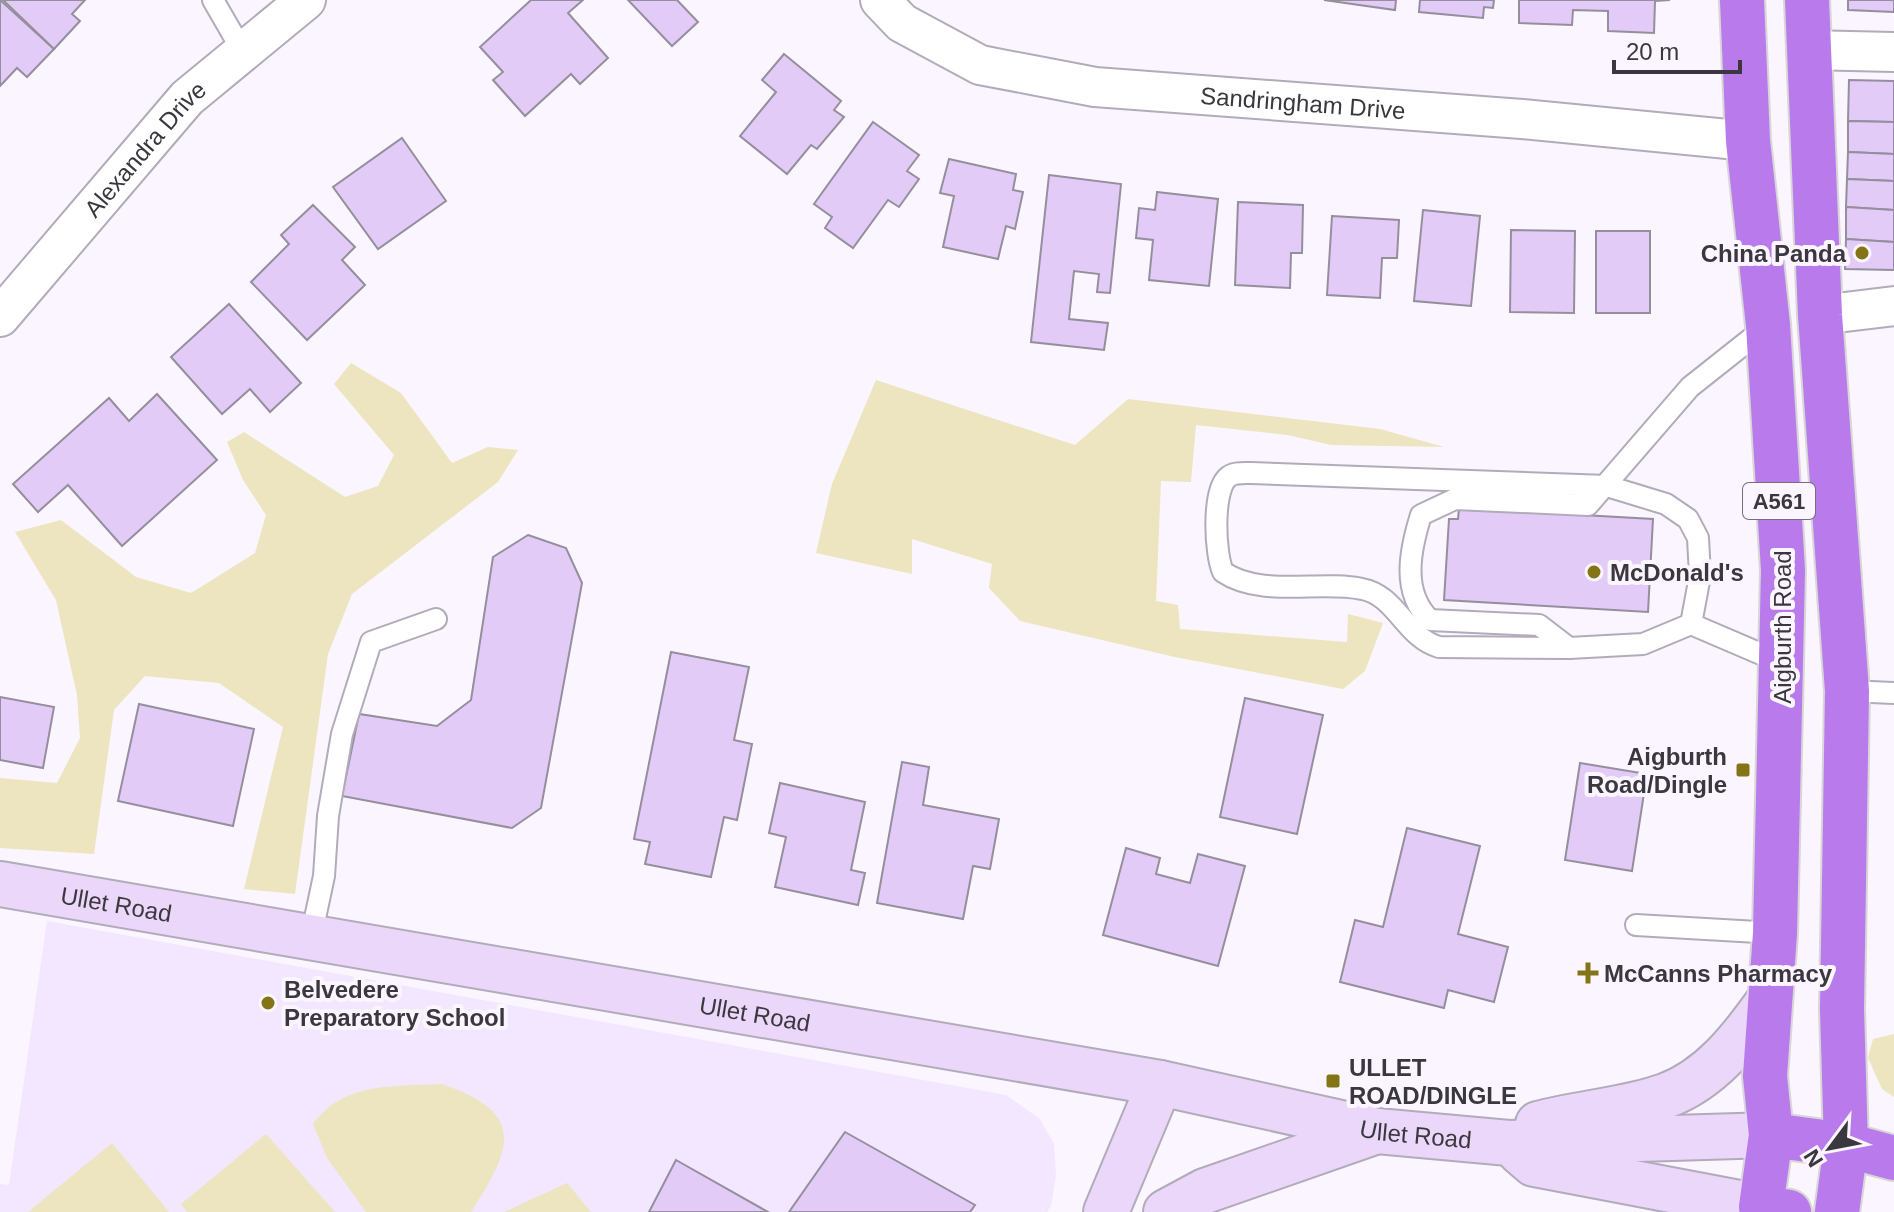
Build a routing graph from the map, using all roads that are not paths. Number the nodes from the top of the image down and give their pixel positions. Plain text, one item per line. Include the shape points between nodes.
1 (306, 0) edge
2 (880, 0) edge
3 (1742, 0) edge
4 (1807, 0) edge
5 (215, 1) edge
6 (1806, 50) junction
7 (243, 52) junction
8 (1894, 52) edge
9 (1748, 141) junction
10 (1894, 306) edge
11 (1820, 315) junction
12 (0, 317) edge
13 (1768, 325) junction
14 (1607, 486) junction
15 (436, 619) dead end
16 (1691, 624) junction
17 (1569, 648) junction
18 (1783, 663) junction
19 (1847, 691) junction
20 (1894, 693) edge
21 (0, 884) edge
22 (1636, 925) dead end
23 (1775, 933) junction
24 (311, 937) junction
25 (1768, 1002) junction
26 (1160, 1083) junction
27 (1377, 1131) junction
28 (1771, 1135) junction
29 (1509, 1143) junction
30 (1846, 1145) junction
31 (1894, 1158) edge
32 (1775, 1209) edge
33 (1106, 1212) edge
34 (1166, 1212) edge
35 (1837, 1212) edge

1 - 7 street, Alexandra Drive
2 - 9 street, Sandringham Drive via 902,23 980,65 1095,87
3 - 9 highway, Aigburth Road / A561
4 - 6 highway, A561
5 - 7 lane
6 - 8 street
6 - 11 highway, A561
7 - 12 street, Alexandra Drive via 187,98
9 - 13 highway, Aigburth Road / A561
10 - 11 street
11 - 19 highway, A561
13 - 14 lane via 1690,387
13 - 18 highway, Aigburth Road / A561 via 1783,570
14 - 16 lane via 1666,504 1688,519 1698,538 1700,576
14 - 17 lane via 1588,505 1455,499 1421,515 1411,547 1411,588 1418,608 1430,620 1539,625
14 - 17 lane via 1251,473 1235,474 1222,487 1218,560 1223,572 1235,579 1365,589 1382,598 1423,643 1439,647
15 - 24 lane via 371,642 342,734
16 - 17 lane via 1643,644
16 - 18 lane
18 - 23 highway, Aigburth Road / A561
19 - 20 lane
19 - 30 highway, A561 via 1842,1009
21 - 24 main road, Ullet Road
22 - 23 lane
23 - 25 highway, Aigburth Road / A561
24 - 26 main road, Ullet Road
25 - 28 highway, Aigburth Road / A561 via 1765,1076
25 - 29 main road via 1729,1053 1685,1086 1664,1096 1536,1125
26 - 27 main road, Ullet Road
26 - 33 main road
27 - 29 main road, Ullet Road
27 - 34 main road via 1205,1191
28 - 29 main road, Ullet Road
28 - 30 highway, Ullet Road
28 - 32 highway, Aigburth Road / A561
29 - 32 main road, Ullet Road via 1534,1164
30 - 31 highway, Ullet Road
30 - 35 highway, A561

